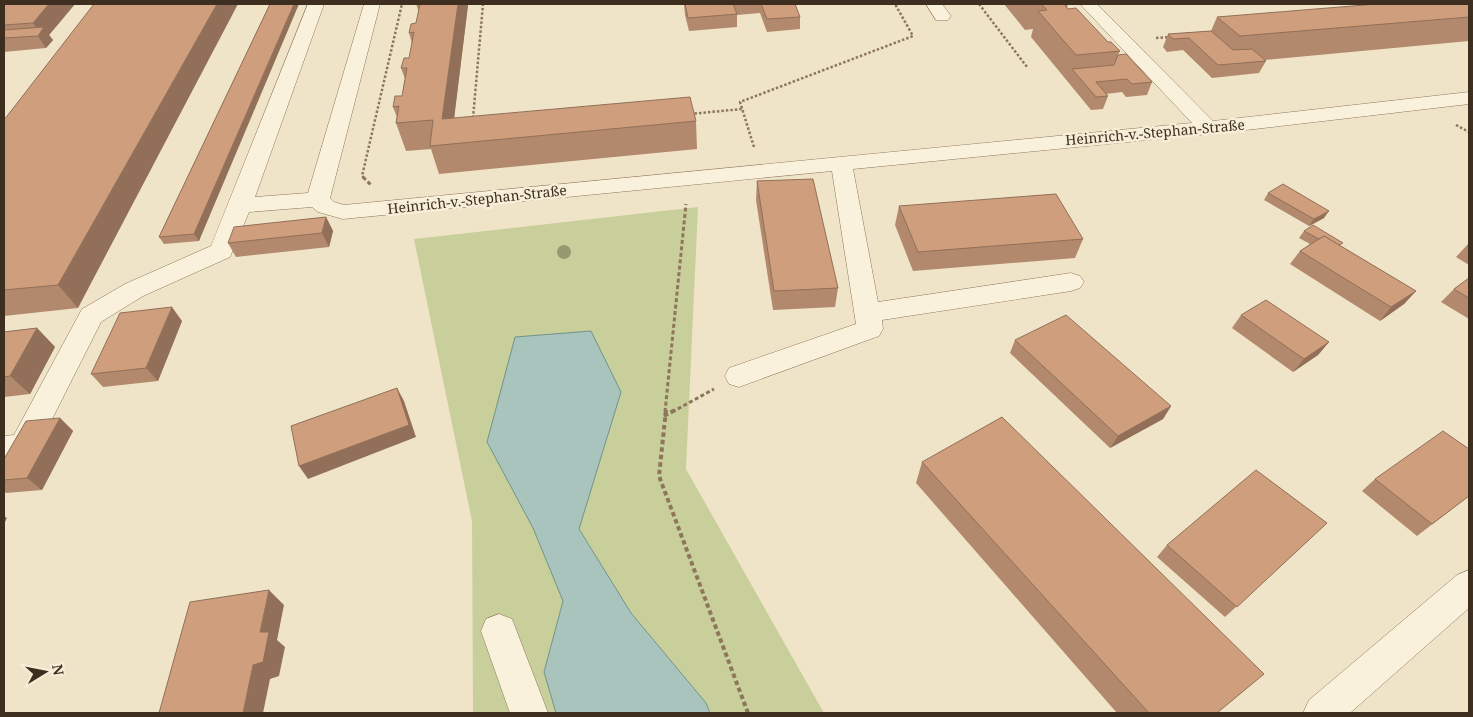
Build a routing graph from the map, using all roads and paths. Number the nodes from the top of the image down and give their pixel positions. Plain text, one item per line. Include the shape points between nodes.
1 (316, 4) edge
2 (372, 4) edge
3 (402, 4) edge
4 (483, 4) edge
5 (895, 4) edge
6 (979, 4) edge
7 (1088, 4) edge
8 (1173, 36) edge
9 (1123, 40) junction
10 (1027, 67) dead end
11 (1469, 98) edge
12 (742, 109) junction
13 (684, 114) edge
14 (472, 125) edge
15 (1207, 128) junction
16 (841, 162) junction
17 (760, 171) junction
18 (688, 178) junction
19 (375, 189) dead end
20 (318, 199) junction
21 (240, 206) junction
22 (1071, 282) dead end
23 (868, 321) junction
24 (739, 376) joint
25 (664, 416) junction
26 (4, 448) edge
27 (1469, 586) edge
28 (499, 631) dead end
29 (530, 713) edge
30 (748, 713) edge
31 (1322, 713) edge

1 - 21 street
2 - 20 street
3 - 19 path via 362,176
4 - 14 path
5 - 12 path via 913,36 740,102
6 - 10 path
7 - 9 street
8 - 9 path
9 - 15 street
11 - 15 street, Heinrich-v.-Stephan-Straße
12 - 13 path
12 - 17 path
15 - 16 street, Heinrich-v.-Stephan-Straße
16 - 17 street, Heinrich-v.-Stephan-Straße
16 - 23 street
17 - 18 street, Heinrich-v.-Stephan-Straße
18 - 20 street, Heinrich-v.-Stephan-Straße via 343,212 326,207
18 - 25 path
20 - 21 street
21 - 26 street via 221,250 134,290 91,316 22,446
22 - 23 street
23 - 24 street
24 - 25 path
25 - 30 path via 659,476
27 - 31 street
28 - 29 street

